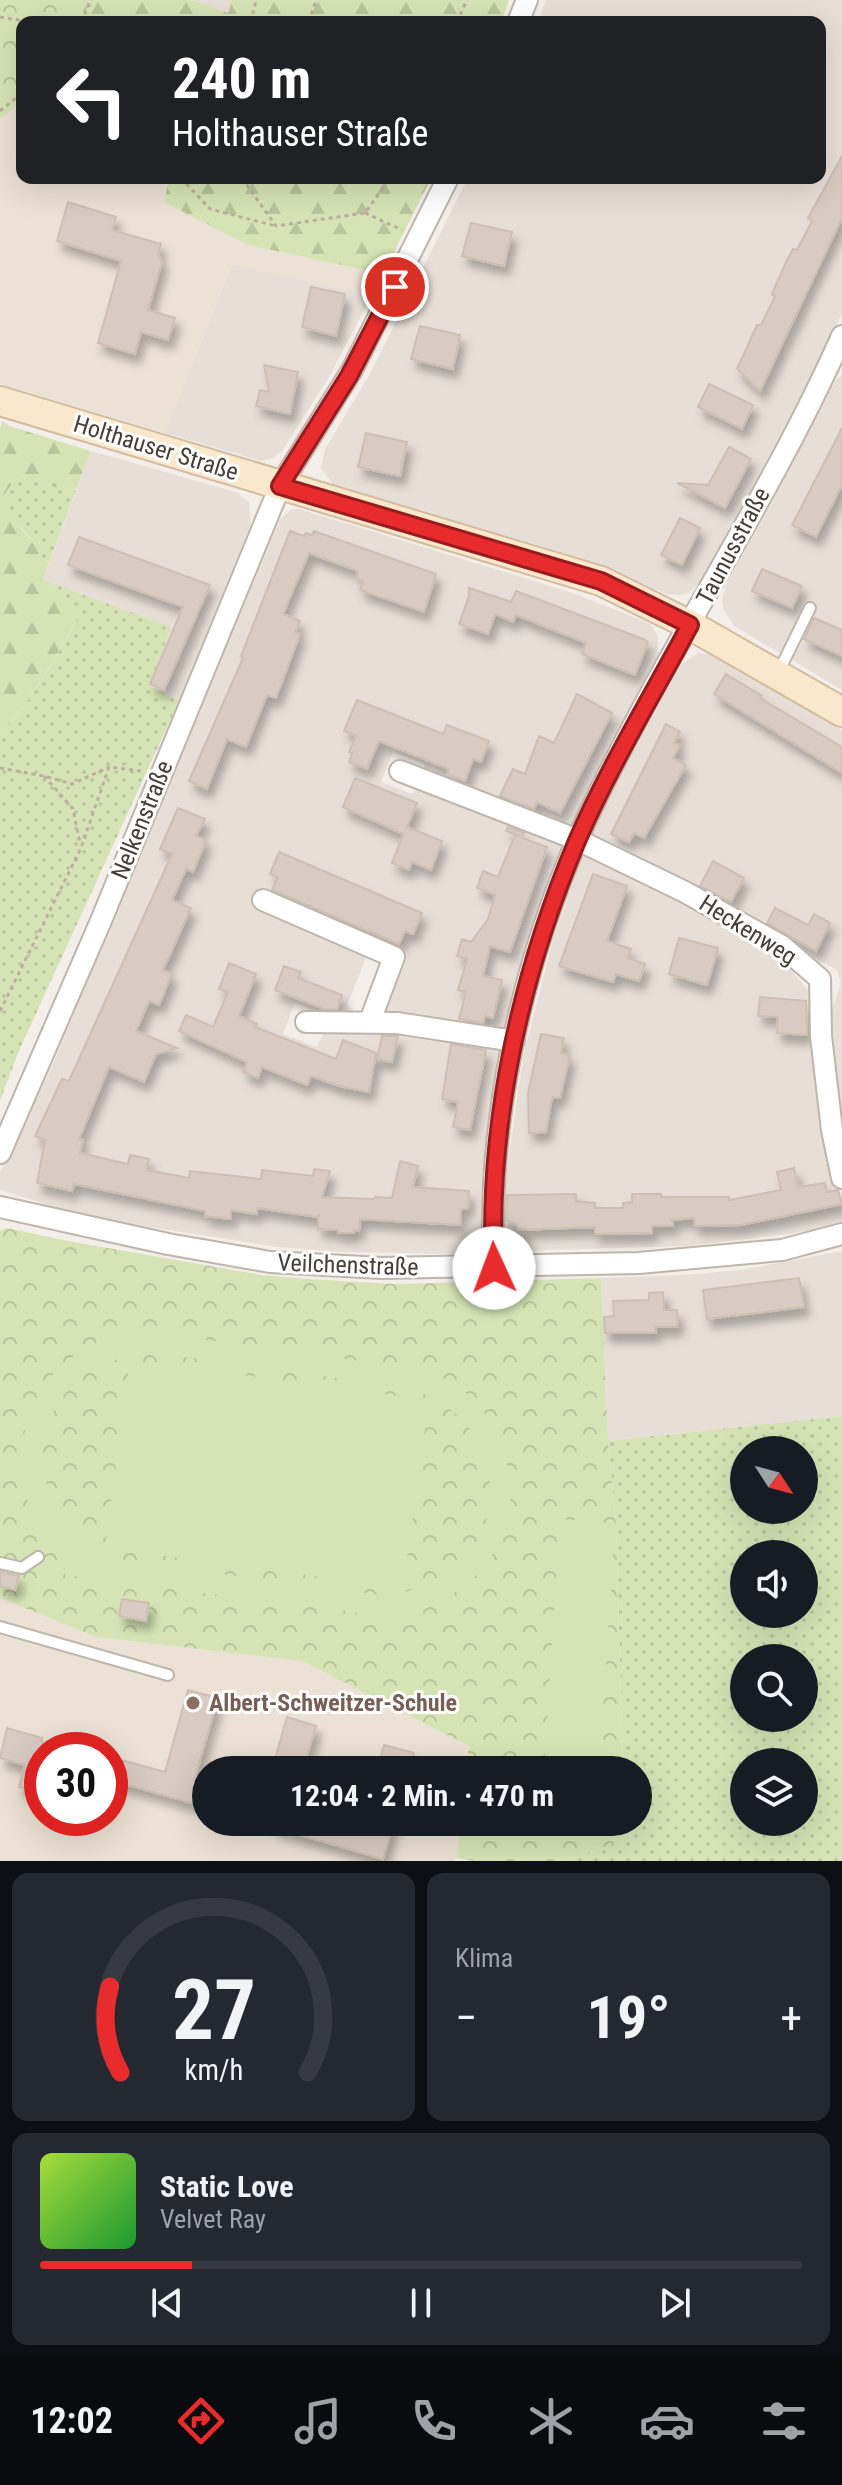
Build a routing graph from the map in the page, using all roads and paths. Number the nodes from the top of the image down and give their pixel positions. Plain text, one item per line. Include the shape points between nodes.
1 (16, 98) edge
2 (0, 111) edge
3 (187, 184) edge
4 (246, 184) edge
5 (386, 184) edge
6 (445, 184) edge
7 (365, 213) junction
8 (276, 226) junction
9 (419, 238) junction
10 (840, 347) edge
11 (0, 401) edge
12 (280, 486) junction
13 (810, 608) dead end
14 (690, 625) junction
15 (777, 674) junction
16 (842, 712) edge
17 (109, 767) junction
18 (0, 768) edge
19 (400, 771) dead end
20 (162, 773) junction
21 (44, 776) junction
22 (578, 840) junction
23 (81, 848) junction
24 (263, 900) dead end
25 (0, 1011) edge
26 (370, 1021) junction
27 (306, 1022) dead end
28 (514, 1041) junction
29 (0, 1153) edge
30 (842, 1178) edge
31 (0, 1207) edge
32 (842, 1234) edge
33 (494, 1268) junction
34 (38, 1557) dead end
35 (0, 1563) edge
36 (0, 1627) edge
37 (168, 1675) dead end

1 - 2 path
3 - 8 path via 210,209
4 - 8 path
5 - 7 path
6 - 9 street, Nelkenstraße
7 - 8 path
7 - 9 path
9 - 12 street, Nelkenstraße via 352,370
10 - 14 street, Taunusstraße
11 - 12 street, Holthauser Straße
12 - 14 street, Holthauser Straße via 601,581
12 - 20 street, Nelkenstraße
13 - 15 lane
14 - 15 street, Holthauser Straße
14 - 22 street, Taunusstraße
15 - 16 street, Holthauser Straße
17 - 20 path
17 - 21 path via 72,784
17 - 23 path
18 - 21 path
19 - 22 street
20 - 29 street, Nelkenstraße
21 - 23 path via 73,809
22 - 28 street, Taunusstraße via 527,985
22 - 30 street, Heckenweg via 782,946 820,979 821,1036
23 - 25 path
24 - 26 street via 394,957
26 - 27 street
26 - 28 street
28 - 33 street, Taunusstraße via 494,1180
31 - 33 street, Veilchenstraße via 270,1262
32 - 33 street, Veilchenstraße via 782,1250
34 - 35 lane via 22,1568
36 - 37 lane

